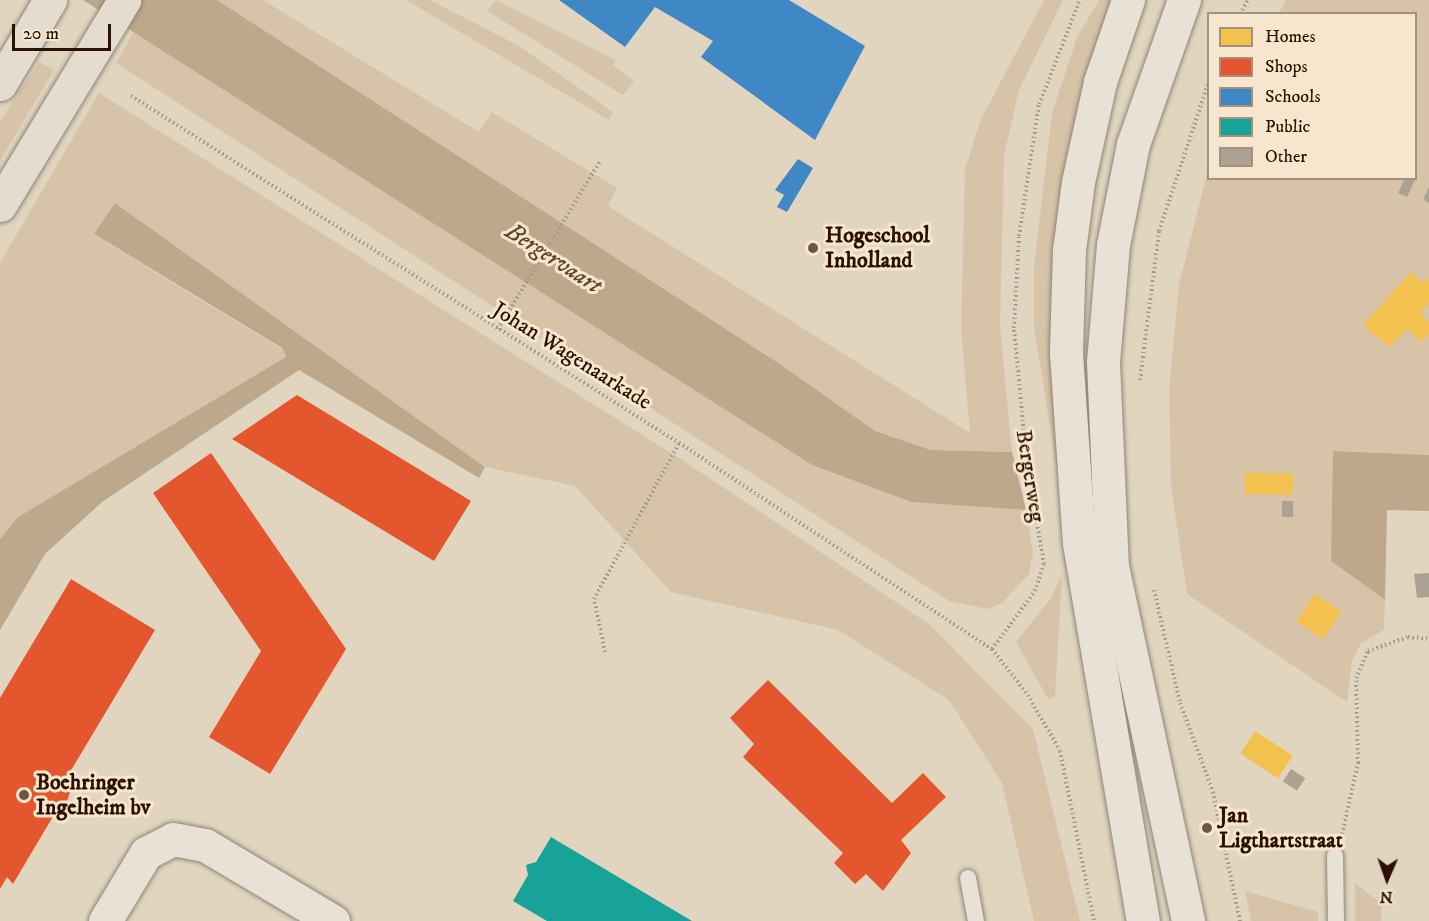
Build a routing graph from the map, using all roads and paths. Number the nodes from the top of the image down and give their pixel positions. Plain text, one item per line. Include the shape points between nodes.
1 (51, 0) edge
2 (1080, 0) edge
3 (1128, 0) edge
4 (1184, 0) edge
5 (116, 13) edge
6 (0, 84) edge
7 (1207, 90) edge
8 (130, 96) dead end
9 (600, 161) dead end
10 (0, 205) edge
11 (498, 329) junction
12 (1139, 386) dead end
13 (680, 443) junction
14 (1153, 584) dead end
15 (1429, 639) edge
16 (992, 649) junction
17 (605, 652) dead end
18 (1335, 856) joint
19 (968, 878) dead end
20 (105, 921) edge
21 (333, 921) edge
22 (976, 921) edge
23 (1094, 921) edge
24 (1143, 921) edge
25 (1188, 921) edge
26 (1240, 921) edge
27 (1336, 921) edge

1 - 6 highway
2 - 16 path, Bergerweg via 1039,104 1019,237 1014,328 1027,466 1044,564 1035,591
3 - 24 main road, Bergerweg via 1100,82 1078,182 1069,250 1066,353 1079,543
4 - 25 main road via 1133,144 1113,245 1103,362 1112,566
5 - 10 highway
7 - 12 path via 1159,231
8 - 11 path, Johan Wagenaarkade
9 - 11 path
11 - 13 path, Johan Wagenaarkade
13 - 16 path, Johan Wagenaarkade
13 - 17 path via 594,599
14 - 26 path via 1180,703 1213,792
15 - 18 path via 1408,637 1368,651 1356,678 1358,763
16 - 23 path via 1028,695 1060,751
18 - 27 lane
19 - 22 lane
20 - 21 main road via 146,853 173,839 205,845

